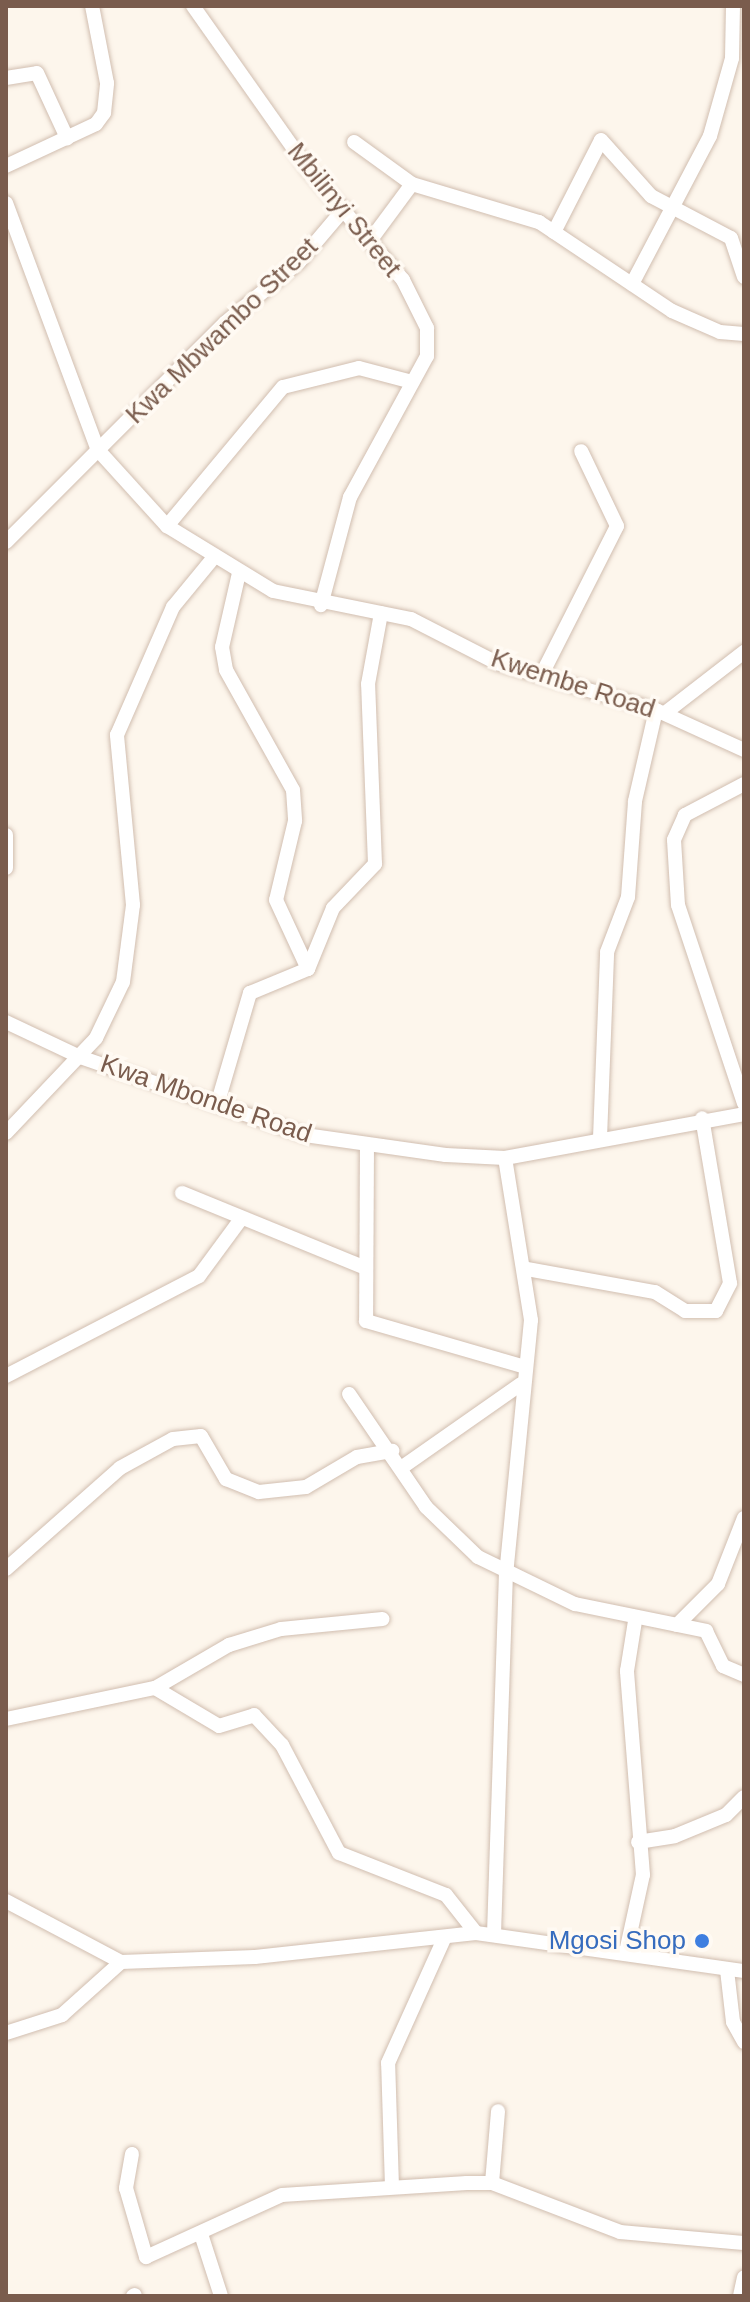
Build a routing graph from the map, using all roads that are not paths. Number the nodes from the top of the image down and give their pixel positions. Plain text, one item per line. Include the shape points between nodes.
1 (92, 6) edge
2 (193, 6) edge
3 (733, 6) edge
4 (6, 78) edge
5 (67, 138) junction
6 (354, 142) dead end
7 (6, 166) edge
8 (412, 184) junction
9 (6, 203) edge
10 (344, 209) junction
11 (673, 212) junction
12 (554, 232) junction
13 (372, 238) junction
14 (744, 277) edge
15 (632, 284) junction
16 (744, 334) edge
17 (412, 382) junction
18 (98, 450) junction
19 (581, 451) dead end
20 (167, 526) junction
21 (6, 542) edge
22 (214, 557) junction
23 (239, 573) junction
24 (321, 605) junction
25 (381, 613) junction
26 (744, 652) edge
27 (541, 676) junction
28 (660, 712) junction
29 (744, 750) edge
30 (744, 784) edge
31 (6, 835) edge
32 (6, 868) edge
33 (308, 969) junction
34 (6, 1022) edge
35 (80, 1057) junction
36 (744, 1103) edge
37 (217, 1105) junction
38 (744, 1114) edge
39 (702, 1118) junction
40 (6, 1133) edge
41 (600, 1138) junction
42 (367, 1145) junction
43 (505, 1158) junction
44 (182, 1193) dead end
45 (241, 1219) junction
46 (363, 1267) junction
47 (527, 1269) junction
48 (522, 1366) junction
49 (6, 1376) edge
50 (521, 1384) junction
51 (349, 1394) dead end
52 (392, 1451) junction
53 (401, 1468) junction
54 (744, 1518) edge
55 (6, 1569) edge
56 (506, 1575) junction
57 (383, 1619) dead end
58 (635, 1621) junction
59 (677, 1625) junction
60 (744, 1675) edge
61 (155, 1688) junction
62 (6, 1719) edge
63 (744, 1797) edge
64 (638, 1842) junction
65 (6, 1901) edge
66 (476, 1933) junction
67 (494, 1934) junction
68 (445, 1937) junction
69 (626, 1952) junction
70 (121, 1962) junction
71 (727, 1970) junction
72 (744, 1971) edge
73 (6, 2033) edge
74 (744, 2042) edge
75 (498, 2111) dead end
76 (132, 2154) dead end
77 (492, 2183) junction
78 (392, 2187) junction
79 (201, 2234) junction
80 (744, 2243) edge
81 (744, 2277) edge
82 (221, 2296) edge
83 (740, 2296) edge

1 - 5 street via 107,101 96,124
2 - 10 street, Mbilinyi Street
3 - 11 street via 724,97
4 - 5 street via 37,73
5 - 7 street
6 - 8 street
8 - 12 street
8 - 13 street
9 - 18 street, Kwembe Road
10 - 13 street, Mbilinyi Street
10 - 18 street, Kwa Mbwambo Street via 299,262 225,323
11 - 12 street via 601,140
11 - 14 street via 731,238
11 - 15 street
12 - 15 street
13 - 17 street, Mbilinyi Street via 427,328 427,356
15 - 16 street via 705,327
17 - 20 street via 359,368 283,387
17 - 24 street, Mbilinyi Street via 350,497
18 - 20 street, Kwembe Road
18 - 21 street, Kwa Mbwambo Street
19 - 27 street via 617,526
20 - 22 street, Kwembe Road
22 - 23 street, Kwembe Road
22 - 35 street via 173,607 117,735 133,905 123,982
23 - 24 street, Kwembe Road
23 - 33 street via 222,647 226,670 293,790 295,821 276,900
24 - 25 street, Kwembe Road
25 - 27 street, Kwembe Road via 411,619 497,663
25 - 33 street via 367,697 375,864 333,908
26 - 28 street
27 - 28 street, Kwembe Road
28 - 29 street, Kwembe Road
28 - 41 street via 635,801 628,897 607,952
30 - 36 street via 685,815 674,840 678,905
31 - 32 street
33 - 37 street via 250,993
34 - 35 street, Kwa Mbonde Road
35 - 37 street, Kwa Mbonde Road
35 - 40 street
37 - 42 street, Kwa Mbonde Road via 305,1135
38 - 39 street, Kwa Mbonde Road
39 - 41 street, Kwa Mbonde Road
39 - 47 street via 730,1283 716,1311 685,1311 655,1292
41 - 43 street, Kwa Mbonde Road
42 - 43 street, Kwa Mbonde Road
42 - 46 street
43 - 47 street
44 - 45 street
45 - 46 street
45 - 49 street via 199,1276
46 - 48 street via 361,1307 373,1328
47 - 48 street via 531,1320
48 - 50 street
50 - 53 street
50 - 56 street via 519,1484
51 - 52 street
52 - 53 street
52 - 55 street via 357,1457 321,1483 259,1492 226,1479 201,1436 173,1439 120,1468
53 - 56 street via 426,1507
54 - 59 street via 718,1584
56 - 58 street
56 - 67 street
57 - 61 street via 281,1629 229,1645
58 - 59 street
58 - 64 street via 627,1671
59 - 60 street via 713,1635 723,1666
61 - 62 street
61 - 66 street via 219,1726 260,1718 339,1853 446,1895
63 - 64 street via 726,1815 675,1836
64 - 69 street via 643,1875
65 - 70 street
66 - 67 street
66 - 68 street
67 - 69 street
68 - 70 street
68 - 78 street via 388,2063
69 - 71 street
70 - 73 street via 62,2015
71 - 72 street
71 - 74 street via 733,2022
75 - 77 street
76 - 79 street via 126,2188 139,2251 156,2256
77 - 78 street
77 - 80 street via 620,2232
78 - 79 street via 282,2195
79 - 82 street
81 - 83 street

